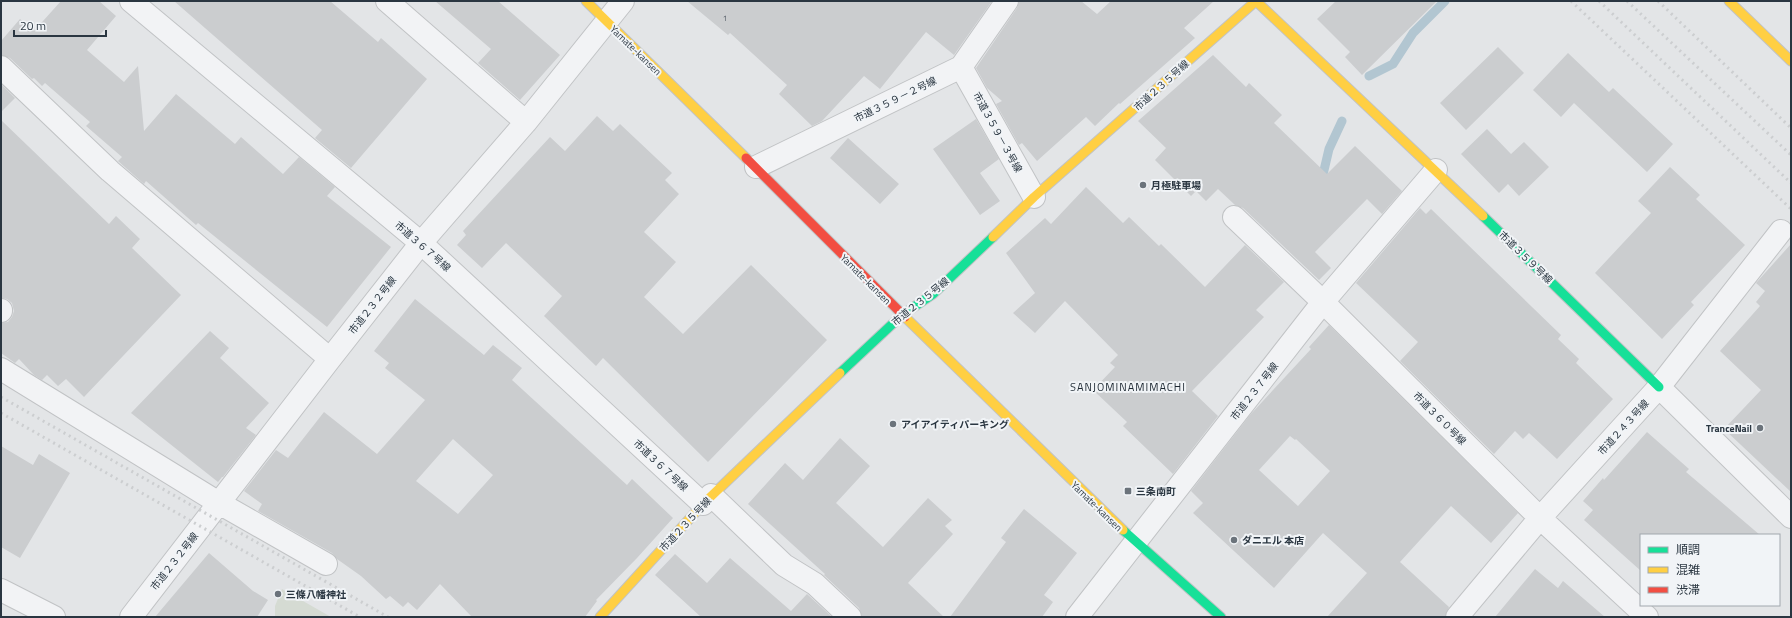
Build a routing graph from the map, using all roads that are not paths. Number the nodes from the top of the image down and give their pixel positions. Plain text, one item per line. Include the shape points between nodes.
1 (131, 1) edge
2 (387, 1) edge
3 (586, 1) edge
4 (623, 1) edge
5 (1007, 1) edge
6 (1256, 1) edge
7 (1729, 1) edge
8 (606, 21) junction
9 (1791, 61) edge
10 (1, 67) edge
11 (961, 67) junction
12 (526, 122) junction
13 (756, 167) junction
14 (1436, 170) junction
15 (1034, 197) junction
16 (1234, 217) dead end
17 (1781, 231) dead end
18 (421, 243) junction
19 (1323, 302) junction
20 (902, 314) junction
21 (330, 359) junction
22 (1, 369) edge
23 (1660, 387) junction
24 (707, 500) junction
25 (219, 503) junction
26 (1791, 517) edge
27 (1540, 518) junction
28 (1136, 543) junction
29 (326, 564) dead end
30 (1, 590) edge
31 (54, 617) edge
32 (131, 617) edge
33 (600, 617) edge
34 (850, 617) edge
35 (1077, 617) edge
36 (1221, 617) edge
37 (1457, 617) edge
38 (1647, 617) edge

1 - 18 street, 市道３６７号線
2 - 12 street
3 - 8 street, Yamate-kansen
4 - 8 street, 市道２３２号線
5 - 11 street, 市道３５９－２号線
6 - 14 street, 市道３５９号線
6 - 15 street, 市道２３５号線
7 - 9 street
8 - 12 street, 市道２３２号線
8 - 13 street, Yamate-kansen
10 - 21 street via 110,171
11 - 13 street, 市道３５９－２号線
11 - 15 street, 市道３５９－３号線
12 - 18 street, 市道２３２号線
13 - 20 street, Yamate-kansen
14 - 19 street, 市道２３７号線
14 - 23 street, 市道３５９号線
15 - 20 street, 市道２３５号線 via 932,294
16 - 19 street, 市道３６０号線
17 - 23 street, 市道２４３号線
18 - 21 street, 市道２３２号線
18 - 24 street, 市道３６７号線
19 - 27 street, 市道３６０号線
19 - 28 street, 市道２３７号線
20 - 24 street, 市道２３５号線
20 - 28 street, Yamate-kansen
21 - 25 street, 市道２３２号線
22 - 25 street
23 - 26 street, 市道３５９号線
23 - 27 street, 市道２４３号線
24 - 33 street, 市道２３５号線
24 - 34 street, 市道３６７号線 via 784,565 815,584
25 - 29 street
25 - 32 street, 市道２３２号線
27 - 37 street, 市道２４３号線
27 - 38 street, 市道３６０号線
28 - 35 street, 市道２３７号線
28 - 36 street, Yamate-kansen
30 - 31 street

